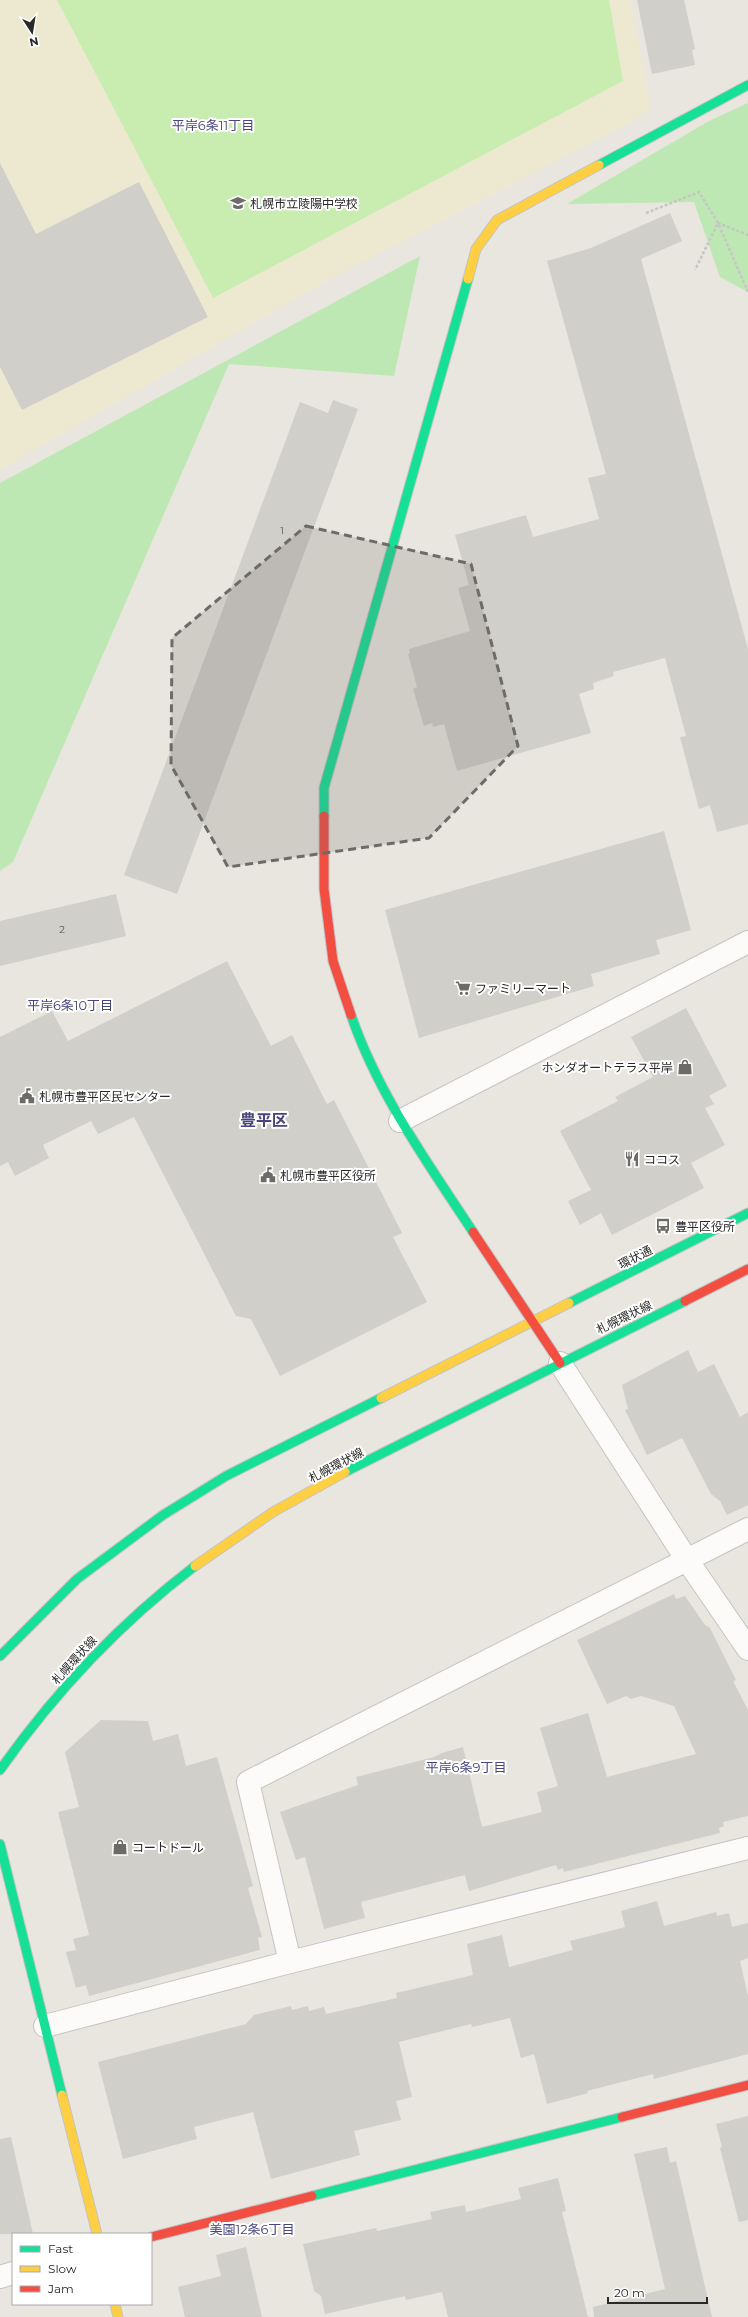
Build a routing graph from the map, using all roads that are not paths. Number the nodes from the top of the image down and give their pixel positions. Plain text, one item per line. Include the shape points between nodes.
1 (748, 85) edge
2 (748, 942) edge
3 (400, 1121) junction
4 (748, 1213) edge
5 (748, 1269) edge
6 (532, 1322) junction
7 (560, 1363) junction
8 (748, 1529) edge
9 (687, 1560) junction
10 (748, 1649) edge
11 (0, 1656) edge
12 (0, 1770) edge
13 (0, 1844) edge
14 (748, 1848) edge
15 (290, 1962) junction
16 (45, 2026) junction
17 (748, 2085) edge
18 (97, 2233) edge
19 (152, 2237) edge
20 (12, 2273) edge
21 (0, 2277) edge
22 (115, 2305) edge
23 (118, 2317) edge

1 - 3 street via 497,220 476,249 324,788 324,889 333,961 361,1044
2 - 3 street
3 - 6 street
4 - 6 street, 環状通
5 - 7 street, 札幌環状線
6 - 7 street
6 - 11 street via 226,1476 170,1511 77,1579
7 - 9 street
7 - 12 street, 札幌環状線 via 322,1486 249,1527 179,1576 106,1642 22,1736
8 - 9 street
9 - 10 street
9 - 15 street via 248,1782
13 - 16 street
14 - 15 street
15 - 16 street
16 - 18 street
17 - 19 street
20 - 21 street
22 - 23 street

